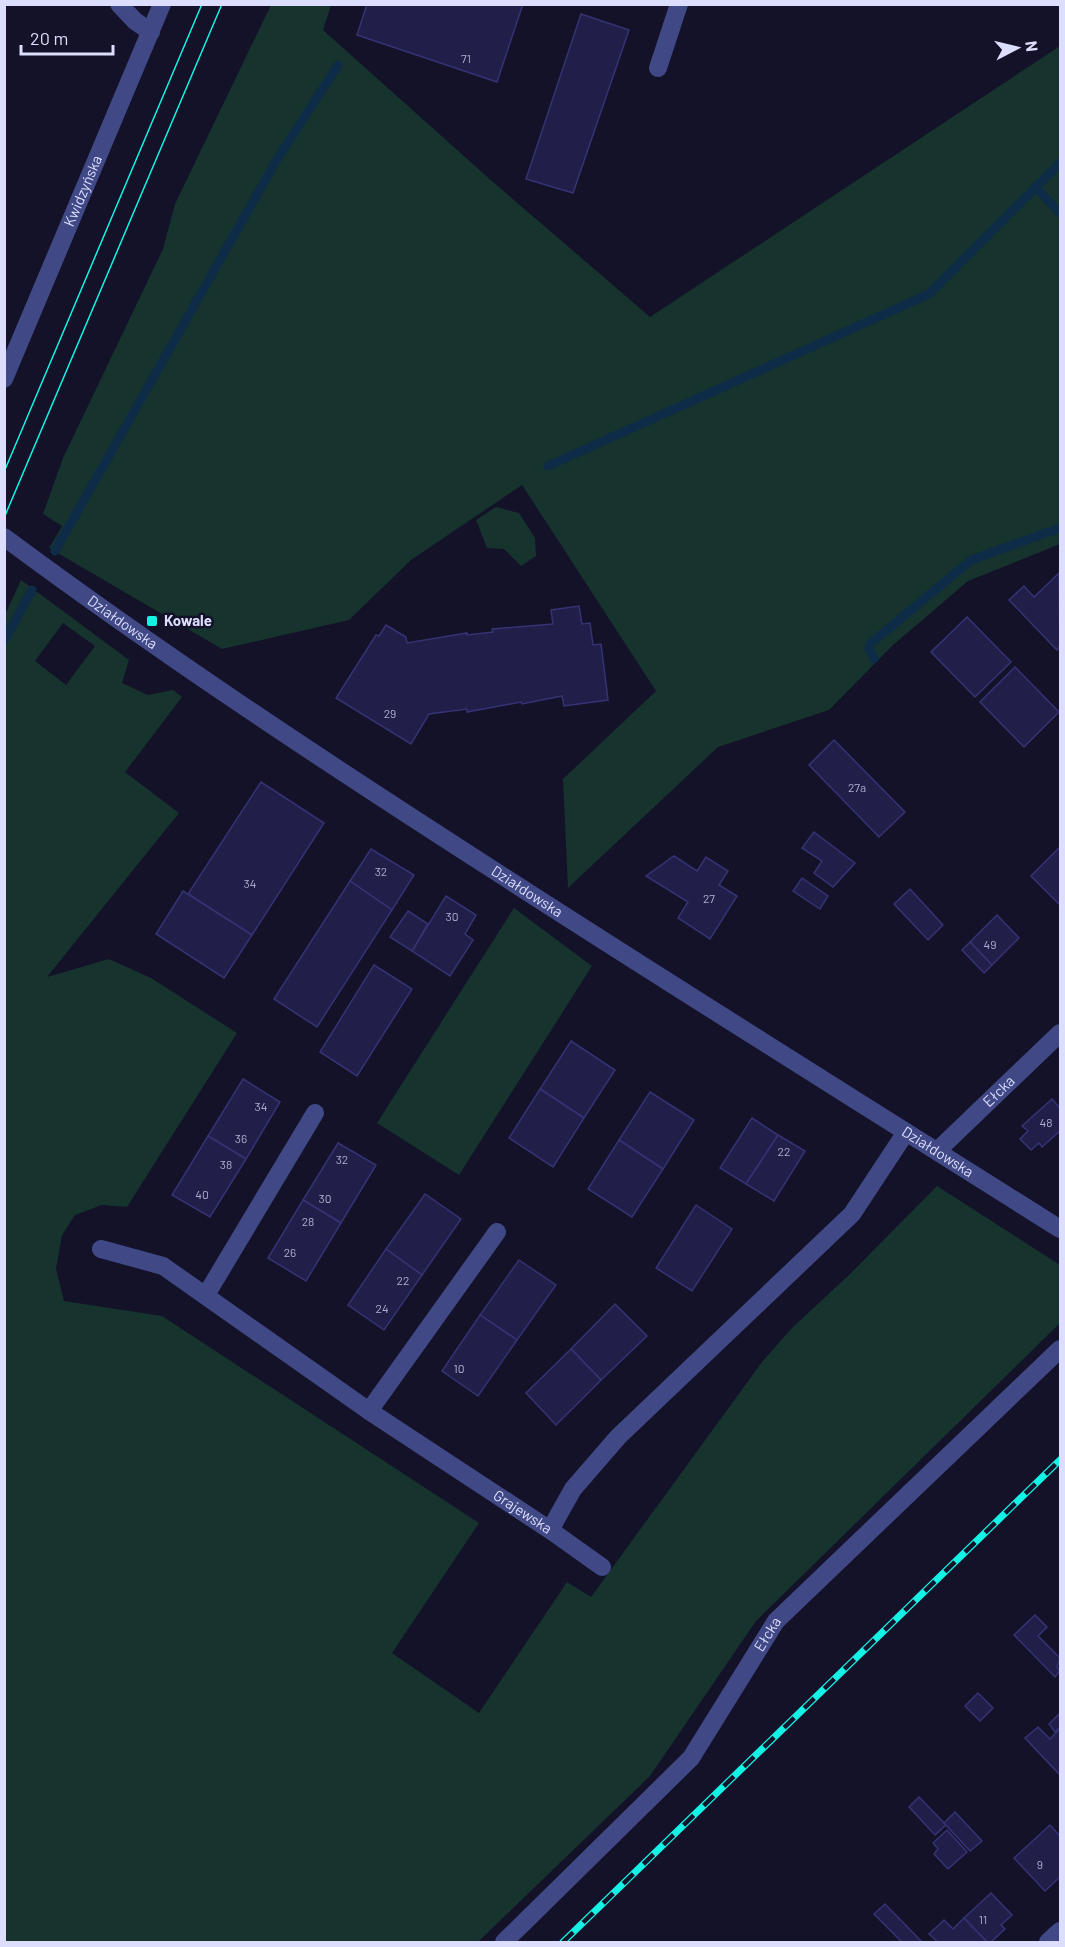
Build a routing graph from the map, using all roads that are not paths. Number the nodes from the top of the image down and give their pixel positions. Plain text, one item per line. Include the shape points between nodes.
1 (119, 4) edge
2 (162, 4) edge
3 (679, 4) edge
4 (151, 32) junction
5 (658, 68) dead end
6 (4, 379) edge
7 (4, 537) edge
8 (1060, 1033) edge
9 (315, 1113) dead end
10 (906, 1132) junction
11 (937, 1151) junction
12 (1060, 1229) edge
13 (497, 1232) dead end
14 (101, 1250) dead end
15 (206, 1295) junction
16 (1060, 1349) edge
17 (369, 1411) junction
18 (550, 1530) junction
19 (602, 1567) dead end
20 (1060, 1931) edge
21 (504, 1942) edge
22 (1048, 1942) edge

1 - 4 street
2 - 4 street, Kwidzyńska
3 - 5 street
4 - 6 street, Kwidzyńska
7 - 10 street, Działdowska via 259,718
8 - 11 street, Ełcka
9 - 15 street
10 - 11 street, Działdowska
10 - 18 street, Grajewska via 852,1214 618,1437 573,1489
11 - 12 street, Działdowska
13 - 17 street
14 - 15 street, Grajewska via 163,1266
15 - 17 street, Grajewska
16 - 21 street, Ełcka via 776,1621 691,1758
17 - 18 street, Grajewska
18 - 19 street
20 - 22 street

